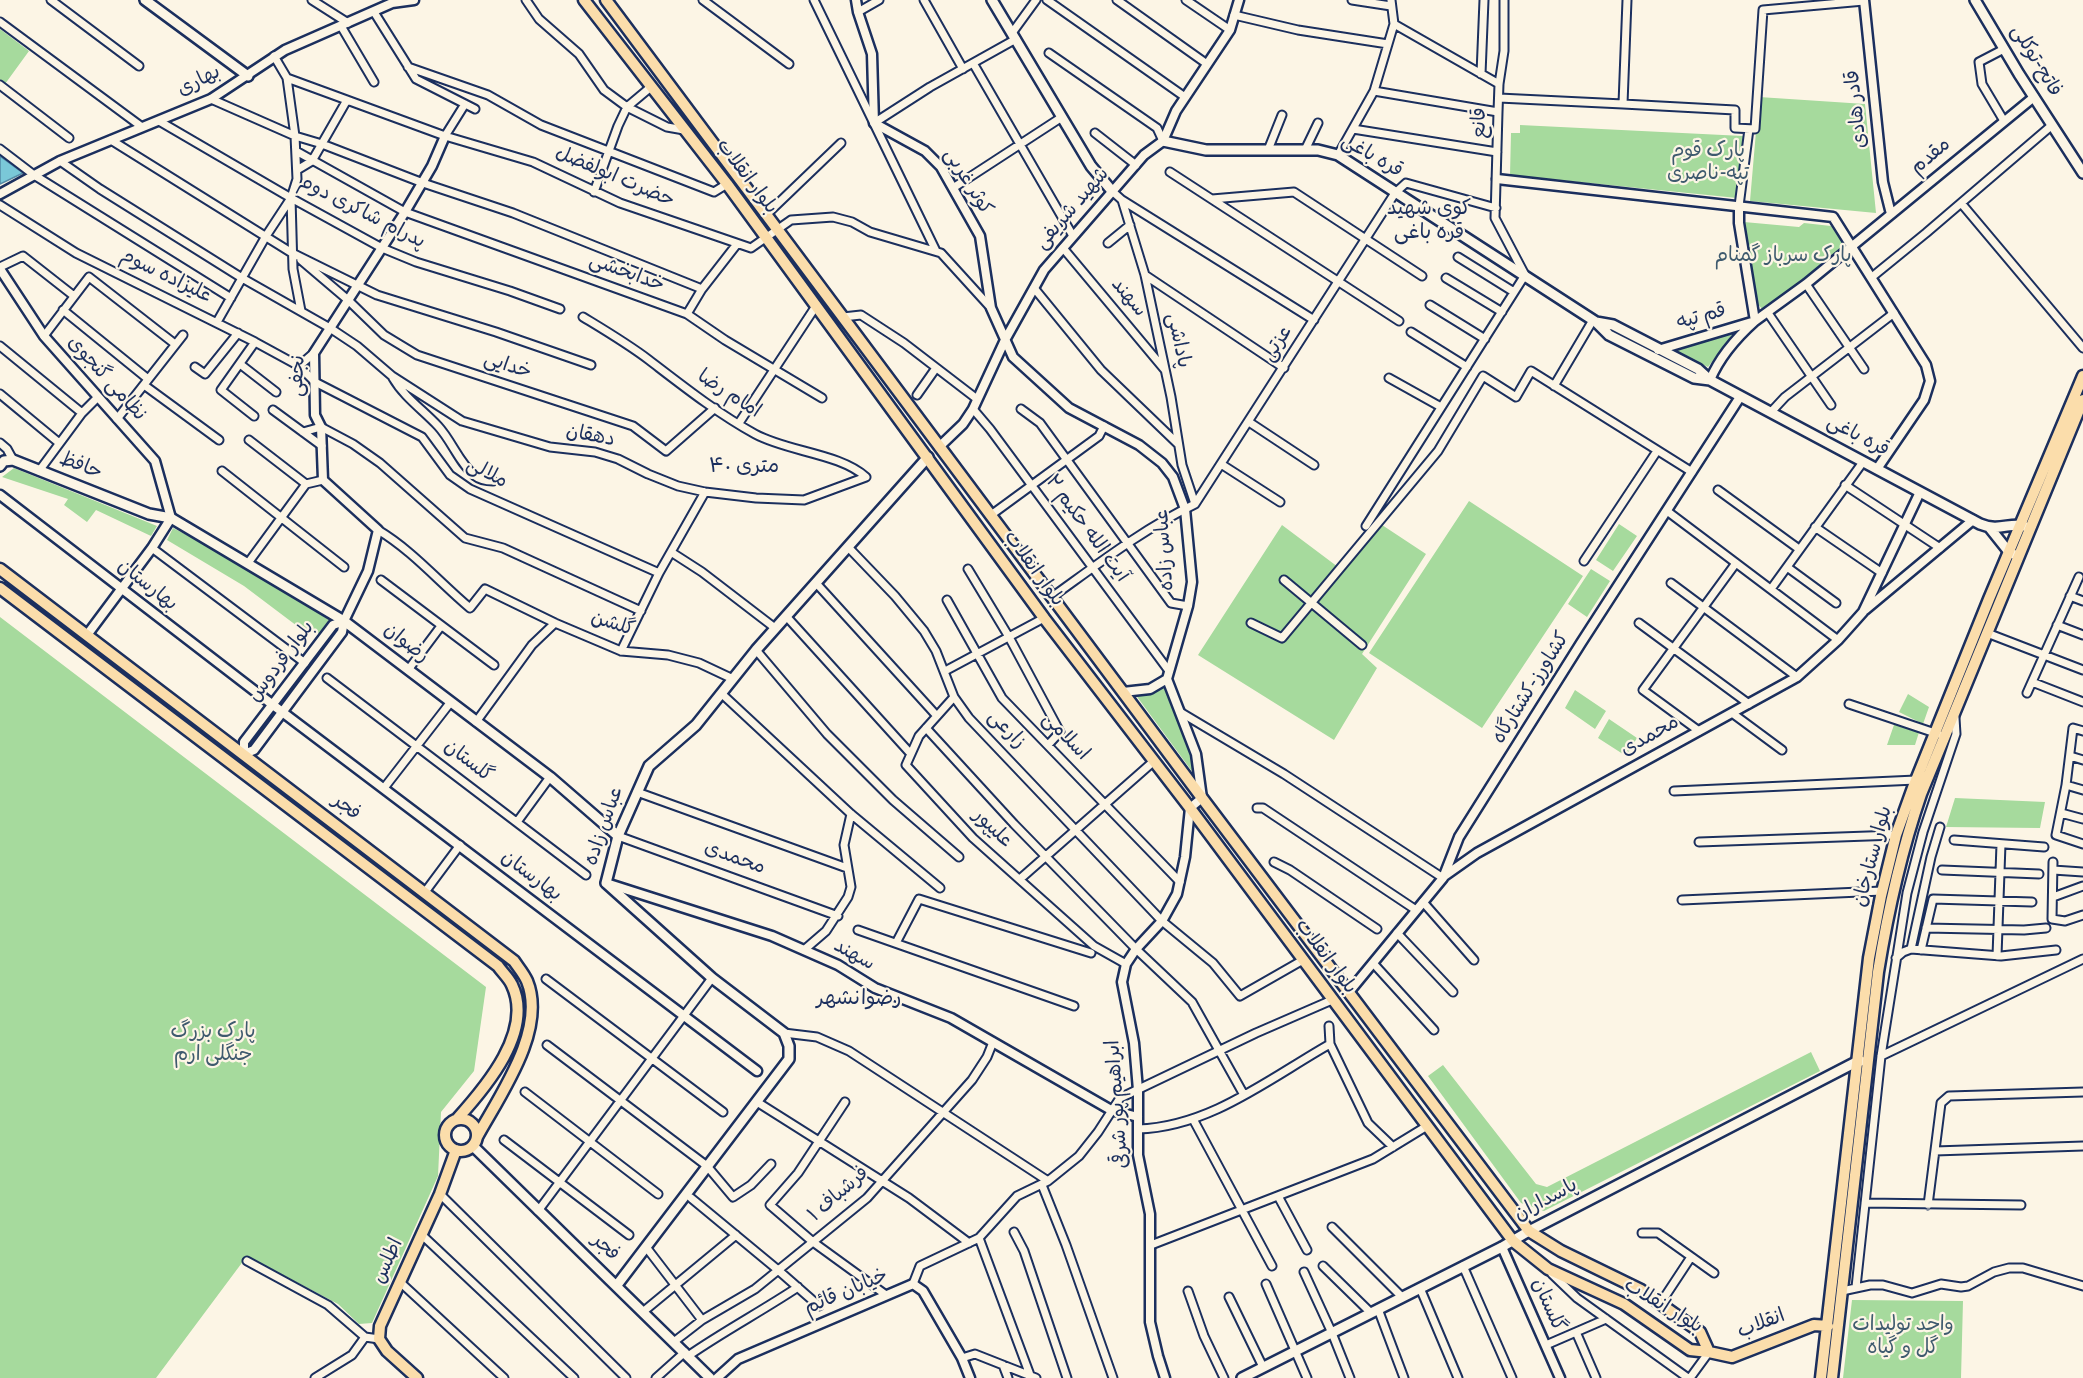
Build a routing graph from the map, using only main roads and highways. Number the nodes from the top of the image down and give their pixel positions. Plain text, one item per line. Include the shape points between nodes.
1 (145, 0) edge
2 (584, 0) edge
3 (606, 0) edge
4 (992, 0) edge
5 (1979, 2) edge
6 (156, 3) edge
7 (248, 76) road end
8 (1163, 141) road end
9 (2083, 173) edge
10 (1112, 192) road end
11 (1594, 321) junction
12 (2083, 376) edge
13 (1710, 380) junction
14 (2083, 400) edge
15 (939, 447) junction
16 (928, 457) junction
17 (0, 465) edge
18 (149, 514) joint
19 (2025, 526) junction
20 (1989, 527) junction
21 (2014, 554) junction
22 (0, 569) edge
23 (1035, 575) junction
24 (1020, 586) junction
25 (0, 588) edge
26 (1940, 734) junction
27 (243, 754) junction
28 (235, 765) junction
29 (618, 836) junction
30 (425, 892) junction
31 (417, 904) junction
32 (1349, 992) junction
33 (1332, 1000) junction
34 (1863, 1061) junction
35 (457, 1119) junction
36 (475, 1142) junction
37 (456, 1150) junction
38 (1529, 1231) junction
39 (1513, 1241) junction
40 (617, 1285) junction
41 (1828, 1326) junction
42 (1708, 1352) junction
43 (1254, 1375) edge
44 (417, 1378) edge
45 (710, 1378) edge
46 (1242, 1378) edge
47 (1821, 1378) edge
48 (1832, 1378) edge

1 - 6 main road
2 - 16 main road, بلوار انقلاب via 687,130
3 - 15 main road, بلوار انقلاب
4 - 10 main road via 1091,166
5 - 9 main road, فاتح-توکلی via 2004,49
6 - 7 main road
8 - 11 main road, قره باغی via 1206,150 1318,150 1338,155
11 - 13 main road via 1613,325 1698,369
11 - 13 main road via 1609,335 1683,373
12 - 19 main road, بلوار ستارخان
13 - 20 main road, قره باغی
14 - 19 main road, بلوار ستارخان
15 - 16 main road
15 - 23 main road, بلوار انقلاب
16 - 24 main road, بلوار انقلاب
16 - 29 main road, عباس زاده via 775,628 696,725 649,766
17 - 18 main road, حافظ via 12,460
18 - 29 main road, رضوان via 171,518 344,621 550,777
19 - 20 main road, قره باغی
19 - 21 main road, بلوار ستارخان
20 - 21 main road, قره باغی
21 - 26 main road, بلوار ستارخان
21 - 26 main road, بلوار ستارخان via 1955,712
22 - 27 main road, فجر
23 - 24 main road via 1026,570 1021,572
23 - 32 main road, بلوار انقلاب
24 - 33 main road, بلوار انقلاب
25 - 28 main road, فجر
26 - 34 main road, بلوار ستارخان via 1904,843 1887,915
26 - 34 main road, بلوار ستارخان via 1916,780 1896,835 1882,891 1869,958
27 - 28 main road
27 - 30 main road, فجر
28 - 31 main road, فجر
29 - 40 main road, عباس زاده via 606,883 712,978 784,1033 789,1059
30 - 31 main road
30 - 36 main road, فجر via 514,961 527,981 532,1003 532,1025 525,1047
31 - 35 main road, فجر via 498,966 512,985 518,1006 516,1028 507,1050 483,1091
32 - 33 main road
32 - 38 main road, بلوار انقلاب
33 - 39 main road, بلوار انقلاب
34 - 38 main road, پاسداران
34 - 41 main road, بلوار ستارخان
34 - 48 main road, بلوار ستارخان
35 - 36 main road via 472,1123
35 - 37 main road via 448,1125 445,1134 448,1144
36 - 37 main road via 465,1151
36 - 40 main road, فجر via 538,1211
37 - 44 main road, اطلس via 380,1326 379,1339 387,1351
38 - 39 main road, پاسداران
38 - 42 main road, بلوار انقلاب via 1641,1290 1700,1332
39 - 42 main road, بلوار انقلاب via 1548,1269 1624,1304 1689,1350
39 - 43 main road, پاسداران
40 - 45 main road, فجر
41 - 42 main road, انقلاب via 1814,1325 1732,1357
41 - 47 main road, بلوار ستارخان
43 - 46 main road, پاسداران

